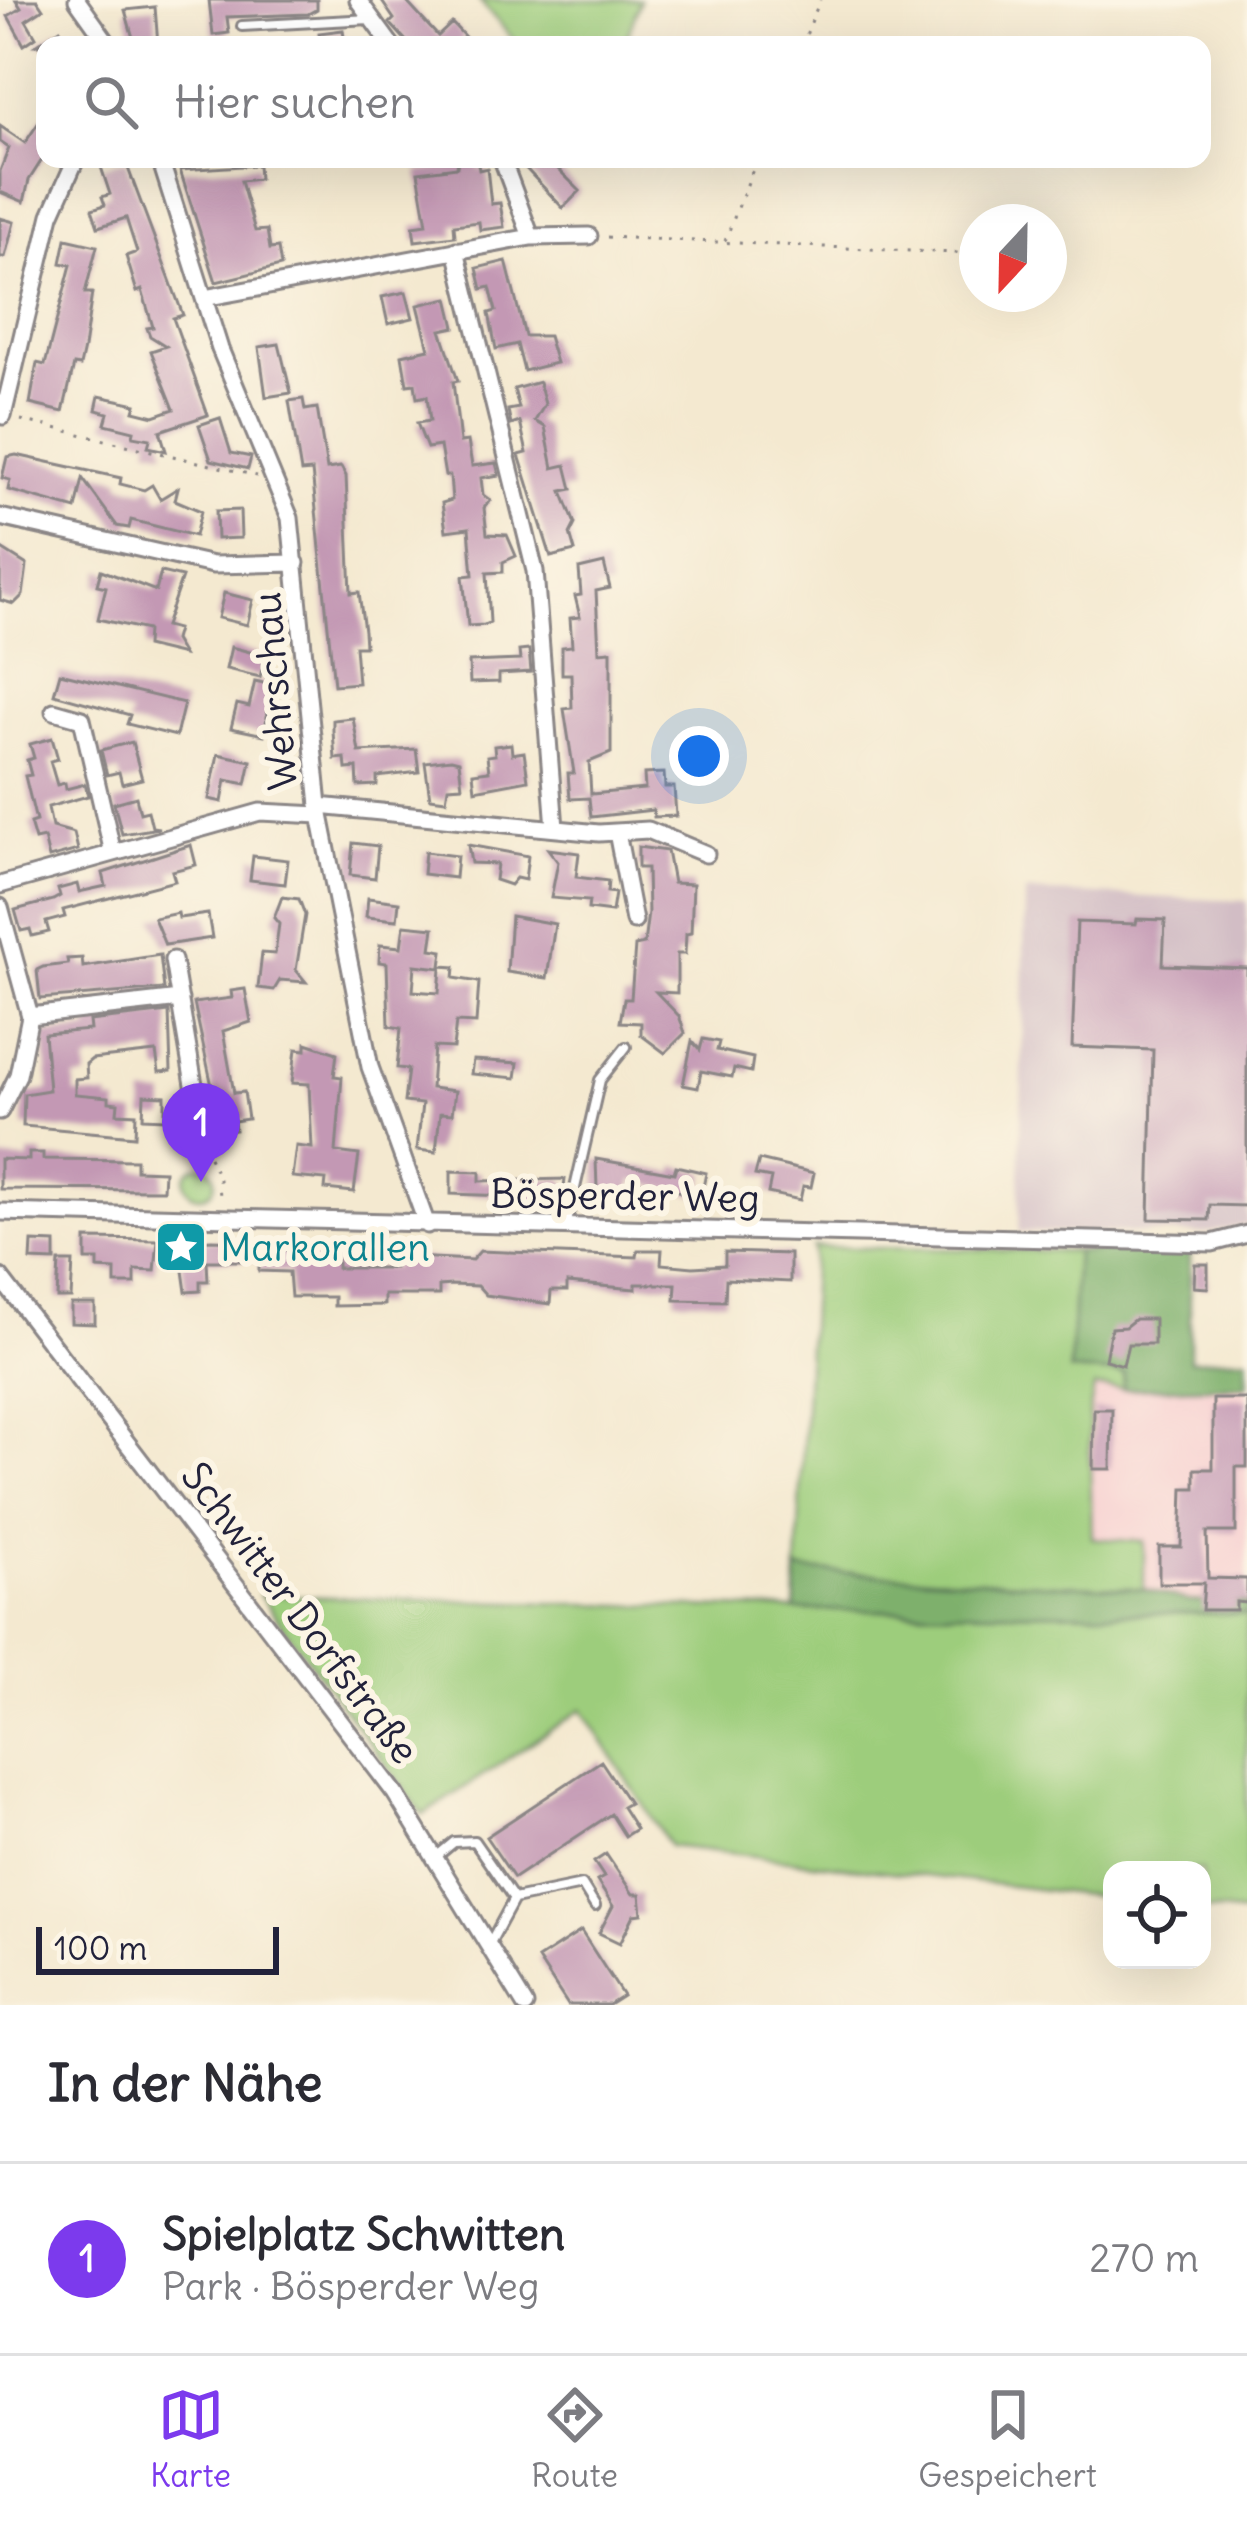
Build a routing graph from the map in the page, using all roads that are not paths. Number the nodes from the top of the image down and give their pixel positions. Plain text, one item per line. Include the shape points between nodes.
1 (77, 0) edge
2 (358, 0) edge
3 (371, 20) junction
4 (242, 26) dead end
5 (103, 36) edge
6 (384, 36) edge
7 (72, 168) edge
8 (163, 168) edge
9 (505, 168) edge
10 (590, 236) road end
11 (531, 237) junction
12 (456, 250) junction
13 (204, 298) junction
14 (3, 416) road end
15 (0, 517) edge
16 (296, 563) junction
17 (53, 711) dead end
18 (319, 811) junction
19 (554, 828) junction
20 (616, 832) junction
21 (113, 853) junction
22 (706, 854) dead end
23 (0, 885) edge
24 (0, 907) edge
25 (634, 921) dead end
26 (173, 960) dead end
27 (6, 961) edge
28 (180, 999) junction
29 (30, 1016) junction
30 (626, 1047) dead end
31 (0, 1111) edge
32 (202, 1132) road end
33 (0, 1212) edge
34 (427, 1225) junction
35 (566, 1228) junction
36 (1247, 1234) edge
37 (0, 1277) edge
38 (437, 1856) junction
39 (514, 1899) junction
40 (595, 1906) dead end
41 (490, 1943) junction
42 (526, 2005) edge

1 - 5 street
2 - 3 street
3 - 4 lane
3 - 6 street
7 - 14 street via 51,214
8 - 13 street, Wehrschau
9 - 11 street
10 - 11 street
11 - 12 street
12 - 13 street
12 - 19 street via 536,572
13 - 16 street, Wehrschau via 276,481
15 - 16 street via 213,566
16 - 18 street, Wehrschau
17 - 21 street via 82,719
18 - 19 street
18 - 21 street via 260,812
18 - 34 street, Wehrschau via 370,1067
19 - 20 street
20 - 22 street via 648,830
20 - 25 street
21 - 23 street
24 - 27 street
26 - 28 street
27 - 29 street
28 - 29 street
28 - 32 street
29 - 31 street via 18,1075
30 - 35 lane via 600,1080
33 - 34 street, Bösperder Weg
34 - 35 street, Bösperder Weg
35 - 36 street, Bösperder Weg via 1212,1243
37 - 38 street, Schwitter Dorfstraße via 334,1708
38 - 39 lane via 454,1842 474,1841
38 - 41 street, Schwitter Dorfstraße
39 - 40 lane via 582,1885
39 - 41 lane
41 - 42 street, Schwitter Dorfstraße

